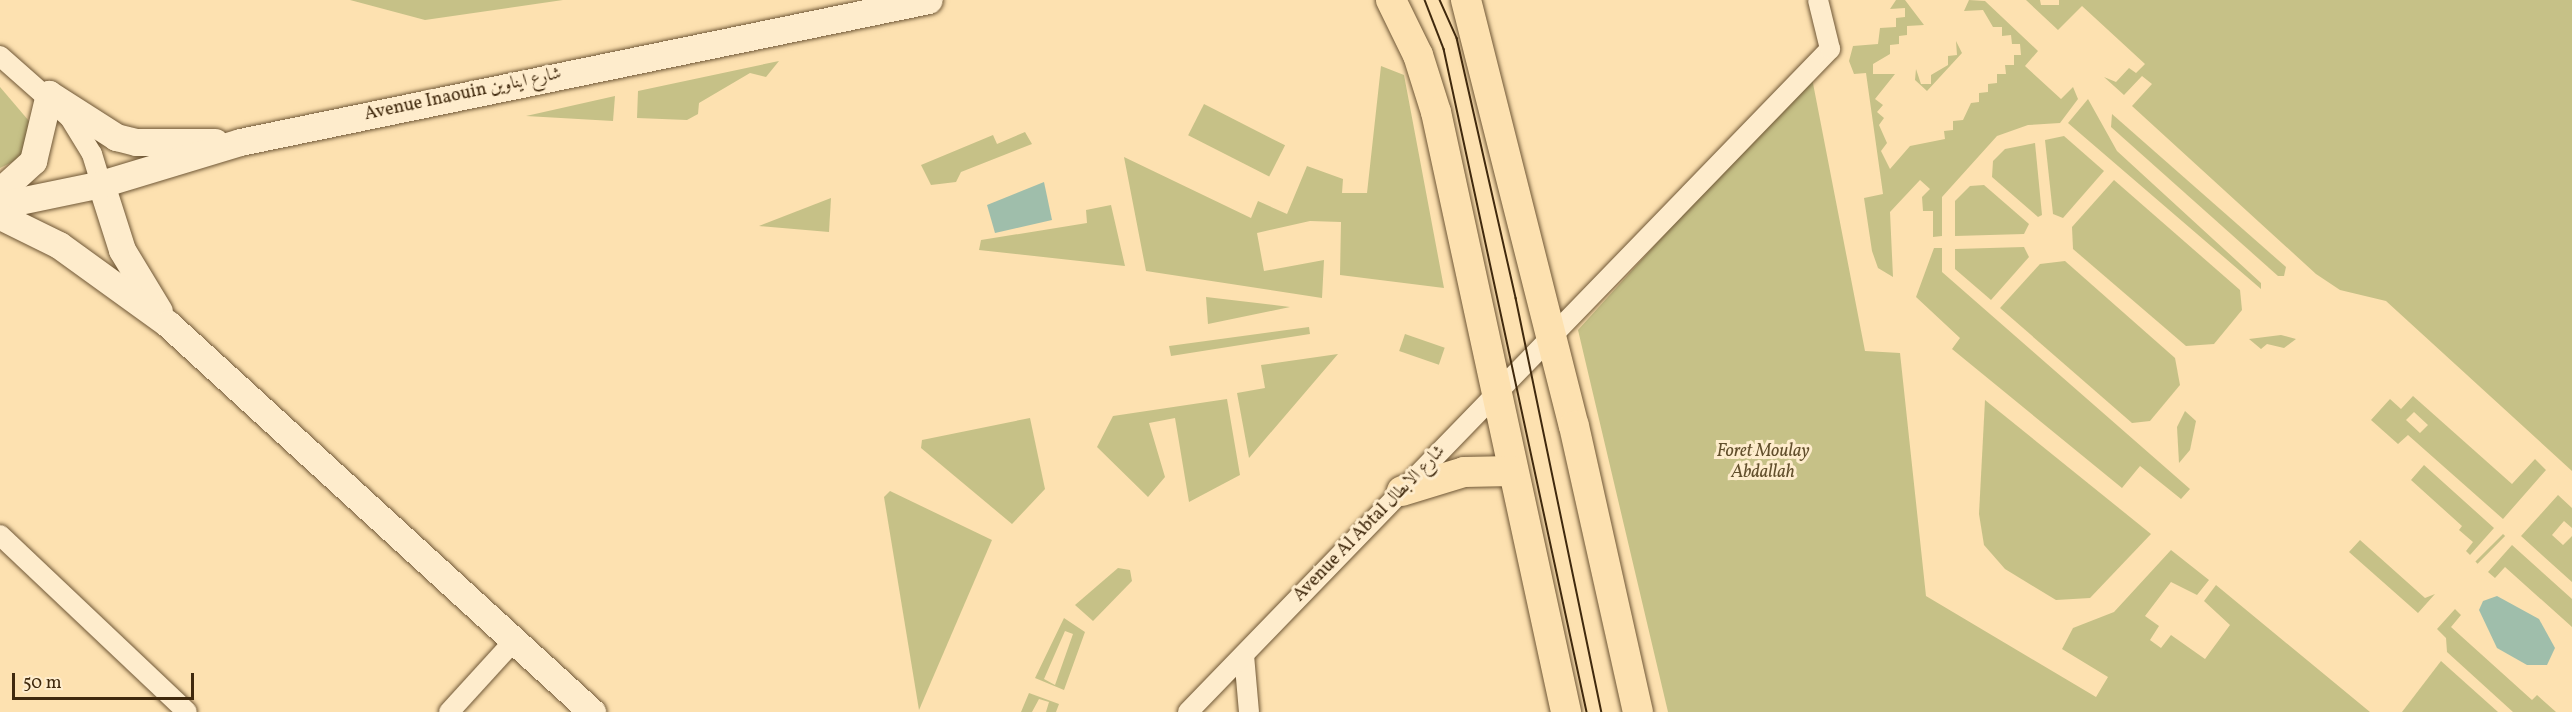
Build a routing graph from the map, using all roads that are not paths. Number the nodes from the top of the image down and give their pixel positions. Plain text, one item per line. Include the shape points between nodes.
1 (929, 0) edge
2 (1390, 0) edge
3 (1466, 0) edge
4 (1818, 0) edge
5 (0, 56) edge
6 (49, 94) junction
7 (240, 142) junction
8 (101, 184) junction
9 (0, 191) edge
10 (0, 205) edge
11 (0, 216) edge
12 (168, 324) junction
13 (1551, 336) junction
14 (1495, 395) junction
15 (1513, 471) junction
16 (1402, 491) junction
17 (0, 535) edge
18 (513, 642) junction
19 (1244, 655) junction
20 (188, 712) edge
21 (449, 712) edge
22 (592, 712) edge
23 (1188, 712) edge
24 (1249, 712) edge
25 (1566, 712) edge
26 (1638, 712) edge

1 - 7 main road, Avenue Inaouin شارع ايناوين
2 - 14 main road via 1428,83
3 - 13 main road
4 - 13 street, Avenue Al Abtal شارع الابطال via 1830,49
5 - 6 street
6 - 7 main road via 99,128 136,142
6 - 8 street via 81,132
6 - 9 main road via 33,161
7 - 8 main road, Avenue Inaouin شارع ايناوين
8 - 10 main road, Avenue Inaouin شارع ايناوين
8 - 12 main road via 122,250
11 - 12 main road via 58,245
12 - 18 main road
13 - 14 street, Avenue Al Abtal شارع الابطال
13 - 26 main road
14 - 15 main road
14 - 16 street, Avenue Al Abtal شارع الابطال
15 - 16 main road via 1464,472
15 - 25 main road
16 - 19 street, Avenue Al Abtal شارع الابطال
17 - 20 street
18 - 21 street
18 - 22 main road
19 - 23 street, Avenue Al Abtal شارع الابطال
19 - 24 street

